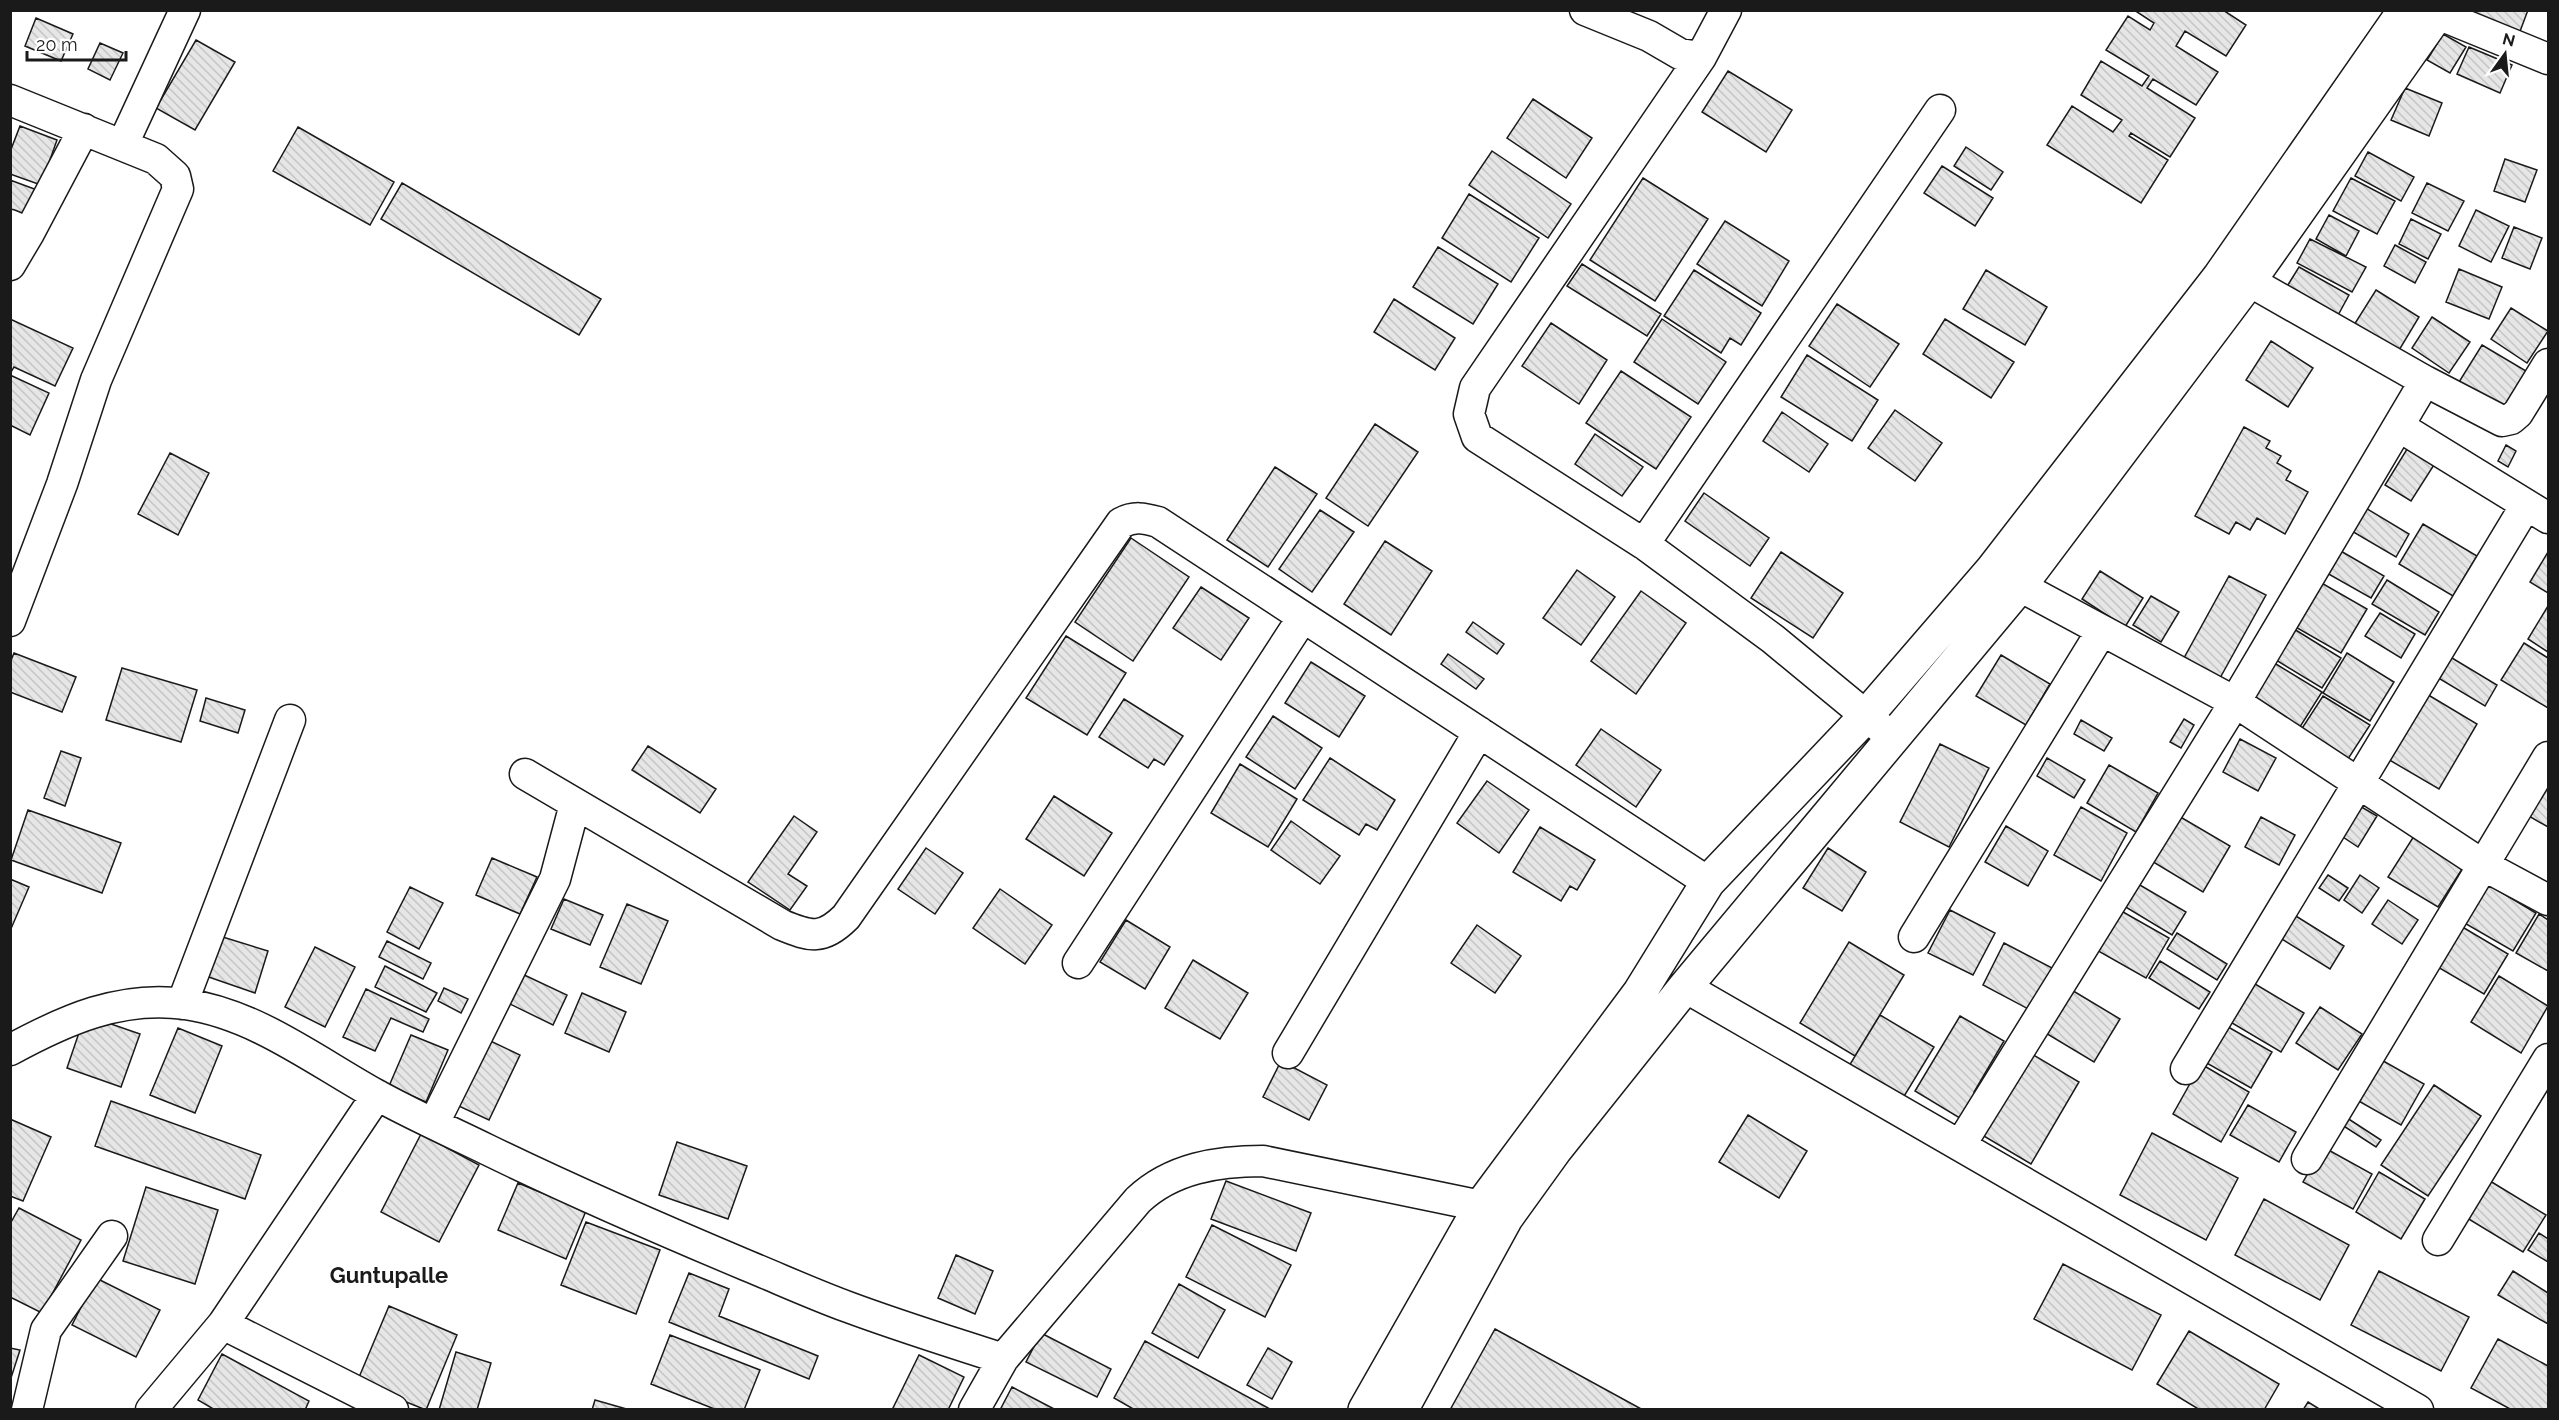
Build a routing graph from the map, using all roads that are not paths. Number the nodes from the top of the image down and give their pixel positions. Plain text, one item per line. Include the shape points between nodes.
1 (185, 10) edge
2 (1585, 10) edge
3 (1726, 10) edge
4 (2428, 12) edge
5 (1701, 57) junction
6 (2548, 59) edge
7 (10, 100) edge
8 (1940, 110) dead end
9 (84, 129) junction
10 (123, 144) junction
11 (20, 229) edge
12 (10, 265) edge
13 (2249, 281) junction
14 (2425, 381) junction
15 (2543, 383) edge
16 (2400, 427) junction
17 (2537, 511) edge
18 (1644, 544) junction
19 (1992, 570) junction
20 (2019, 587) junction
21 (1303, 617) junction
22 (10, 621) edge
23 (2101, 632) junction
24 (2235, 702) junction
25 (1866, 716) junction
26 (290, 720) dead end
27 (1479, 732) junction
28 (1893, 738) junction
29 (2548, 757) edge
30 (525, 774) dead end
31 (2358, 781) junction
32 (575, 804) junction
33 (2483, 865) junction
34 (1708, 882) junction
35 (2548, 900) edge
36 (1914, 937) dead end
37 (1078, 963) dead end
38 (1685, 987) junction
39 (182, 1004) junction
40 (10, 1050) edge
41 (1288, 1053) dead end
42 (2548, 1059) edge
43 (2186, 1069) dead end
44 (376, 1095) junction
45 (434, 1123) junction
46 (1961, 1144) junction
47 (2307, 1159) dead end
48 (1481, 1206) junction
49 (112, 1236) dead end
50 (2438, 1240) dead end
51 (223, 1324) junction
52 (1003, 1359) junction
53 (10, 1408) edge
54 (17, 1410) edge
55 (27, 1410) edge
56 (151, 1410) edge
57 (393, 1410) edge
58 (975, 1410) edge
59 (1365, 1410) edge
60 (1401, 1410) edge
61 (2418, 1410) edge

1 - 10 street
2 - 5 street via 1649,36 1680,54
3 - 5 street
4 - 6 street
4 - 13 main road
4 - 19 main road
5 - 18 street via 1475,388 1469,414 1477,436
7 - 9 street
8 - 18 street
9 - 10 street
9 - 11 street
10 - 22 street via 167,166 175,176 174,203 96,380
11 - 12 street
13 - 14 street
13 - 20 main road
14 - 15 street via 2502,421 2518,413
14 - 16 street
16 - 17 street
16 - 24 street
17 - 31 street
18 - 25 street via 1773,639
19 - 20 street
19 - 25 main road
20 - 23 street
20 - 28 main road
21 - 27 street
21 - 32 street via 1158,522 1131,518 1121,523 846,917 833,930 819,935 803,934 782,925
21 - 37 street
23 - 24 street
23 - 36 street
24 - 31 street
24 - 46 street
25 - 28 street
25 - 34 main road
26 - 39 street
27 - 34 street
27 - 41 street
28 - 38 main road
29 - 33 street
30 - 32 street
31 - 33 street
31 - 43 street
32 - 45 street via 555,879
33 - 35 street
33 - 47 street
34 - 48 main road via 1640,992
38 - 46 street
38 - 60 main road via 1526,1188
39 - 40 street via 142,1003 92,1011
39 - 44 street via 221,1011 261,1029
42 - 50 street
44 - 45 street
44 - 51 street
45 - 52 street via 701,1247 847,1307
46 - 61 street
48 - 52 street via 1263,1161 1201,1166 1151,1188 1138,1200
48 - 59 main road
49 - 55 street via 46,1330
51 - 56 street
51 - 57 street
52 - 58 street
53 - 54 street

